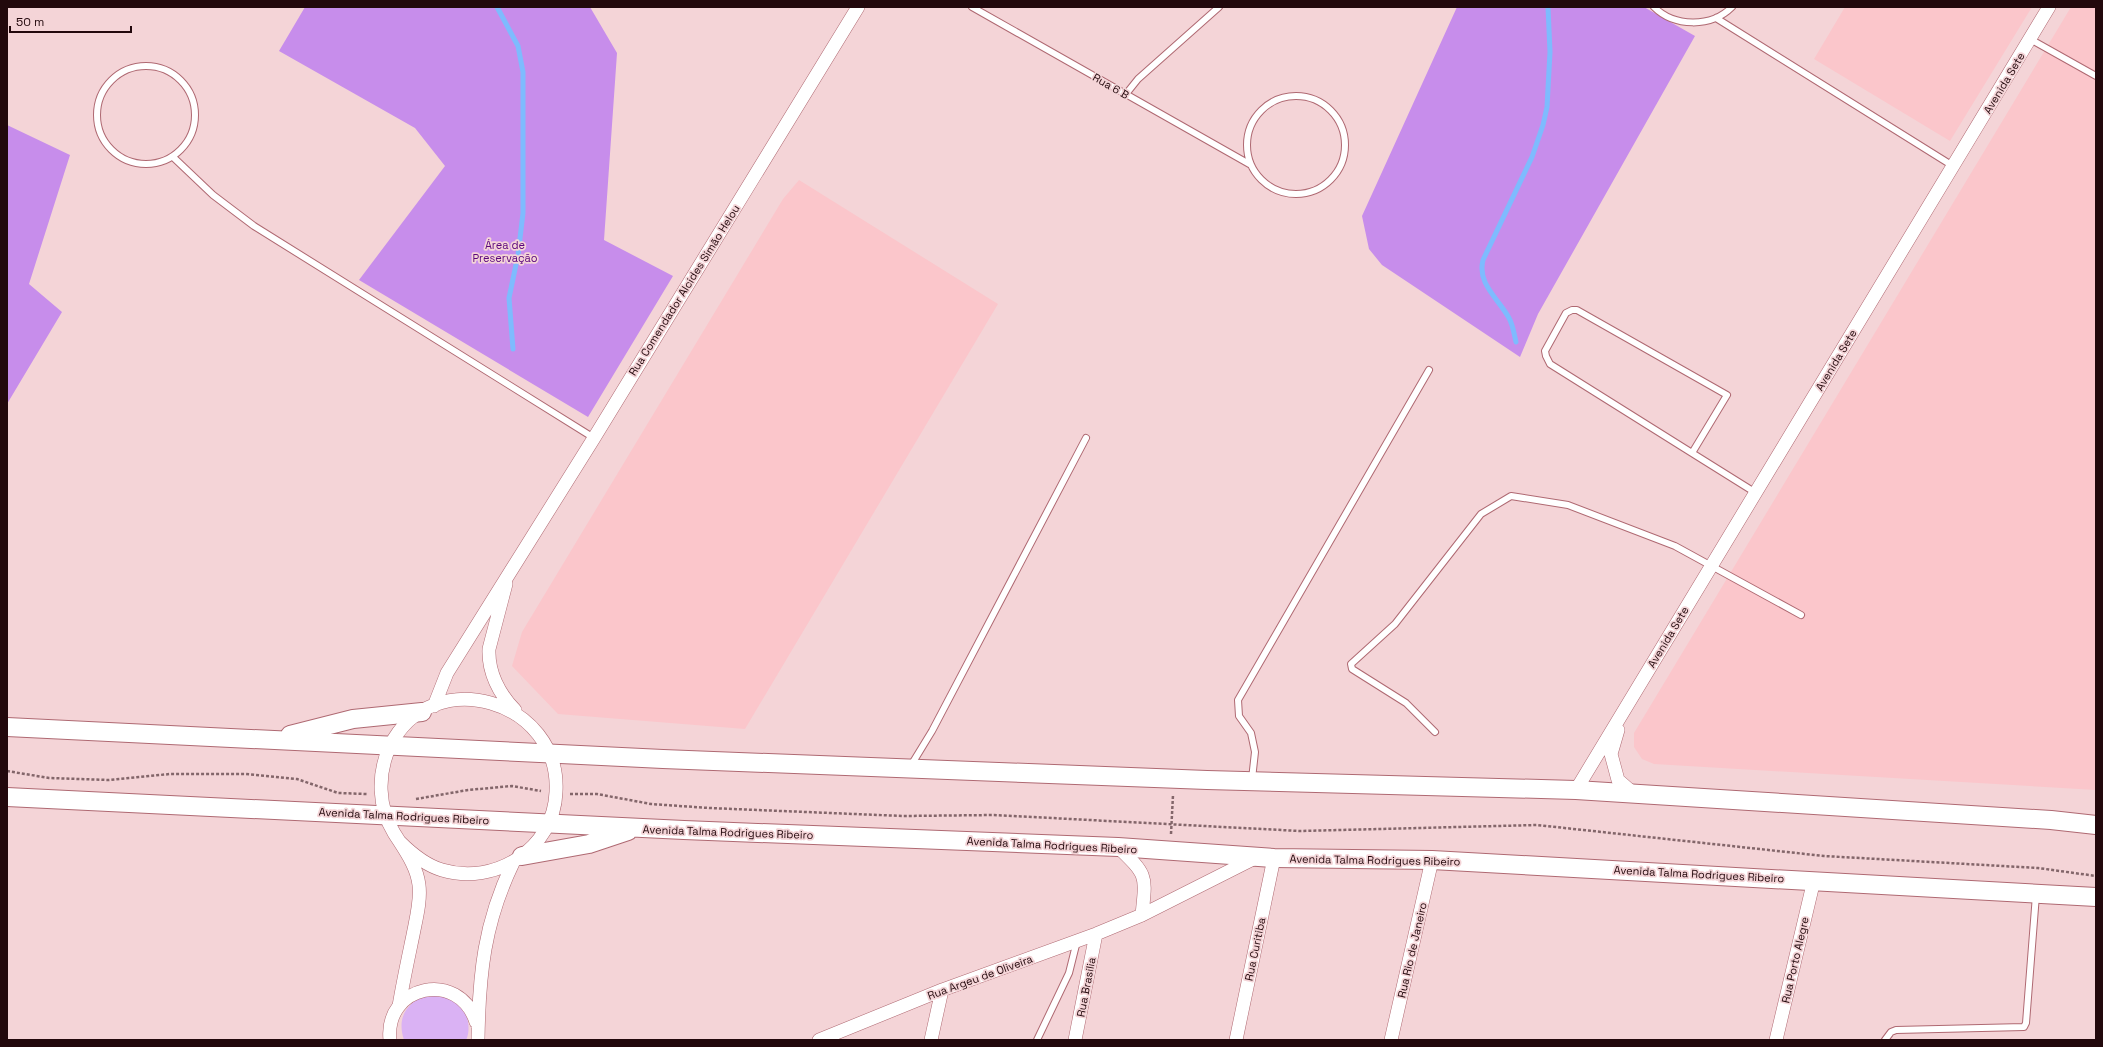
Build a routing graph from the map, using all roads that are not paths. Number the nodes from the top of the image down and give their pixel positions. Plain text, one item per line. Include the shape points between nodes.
1 (858, 7) edge
2 (972, 7) edge
3 (1219, 7) edge
4 (1654, 7) edge
5 (1732, 7) edge
6 (2049, 7) edge
7 (1716, 18) junction
8 (2030, 39) junction
9 (2096, 76) edge
10 (1126, 94) junction
11 (173, 157) junction
12 (1251, 165) junction
13 (1953, 166) junction
14 (1429, 370) dead end
15 (594, 438) junction
16 (1086, 438) dead end
17 (1692, 453) junction
18 (1756, 493) junction
19 (1711, 566) junction
20 (509, 571) junction
21 (1800, 615) dead end
22 (428, 709) junction
23 (1623, 713) junction
24 (522, 717) junction
25 (7, 726) edge
26 (1435, 732) dead end
27 (272, 740) junction
28 (391, 745) junction
29 (549, 752) junction
30 (909, 768) junction
31 (1252, 781) junction
32 (1576, 790) junction
33 (1634, 794) junction
34 (7, 797) edge
35 (386, 816) junction
36 (548, 824) junction
37 (2095, 825) edge
38 (636, 828) junction
39 (400, 842) junction
40 (1118, 847) junction
41 (1266, 858) junction
42 (518, 860) junction
43 (1432, 860) junction
44 (1814, 880) junction
45 (2036, 894) junction
46 (2096, 897) edge
47 (1142, 915) junction
48 (1096, 934) junction
49 (1077, 941) junction
50 (942, 990) junction
51 (399, 1006) junction
52 (478, 1034) edge
53 (390, 1040) edge
54 (819, 1040) edge
55 (931, 1040) edge
56 (1037, 1040) edge
57 (1075, 1040) edge
58 (1236, 1040) edge
59 (1391, 1040) edge
60 (1776, 1040) edge
61 (1885, 1040) edge

1 - 15 street, Rua Comendador Alcides Simão Helou
2 - 10 lane, Rua 6 B
3 - 10 lane via 1138,79
4 - 7 lane via 1672,19 1686,22 1702,22
5 - 7 lane
6 - 8 street, Avenida Sete
7 - 13 lane
8 - 9 lane
8 - 13 street, Avenida Sete
10 - 12 lane, Rua 6 B
11 - 11 lane via 192,133 196,118 194,103 188,89 178,78 157,68 134,68 120,74 108,84 97,112 99,127 105,141 115,153 128,161 159,163
11 - 15 lane via 213,195 254,226
12 - 12 lane, Rua 6 B via 1260,178 1272,188 1288,194 1310,192 1333,178 1342,164 1346,148 1344,132 1337,117 1326,105 1295,95 1279,98 1265,106 1252,123 1246,149
13 - 18 street, Avenida Sete
14 - 31 lane via 1238,700 1239,716 1251,733 1255,752
15 - 20 street, Rua Comendador Alcides Simão Helou
16 - 30 lane via 932,731
17 - 17 lane via 1550,364 1545,351 1566,313 1577,310 1727,395
17 - 18 lane
18 - 19 street, Avenida Sete
19 - 21 lane
19 - 23 street, Avenida Sete
19 - 26 lane via 1675,546 1568,505 1511,496 1493,506 1481,514 1395,624 1351,664 1352,669 1406,703
20 - 22 street, Rua Comendador Alcides Simão Helou via 446,673
20 - 24 street, Rua Comendador Alcides Simão Helou via 489,649 489,659 501,692
22 - 24 street via 447,701 473,699 499,705
22 - 27 main road via 353,719
22 - 28 street via 408,723
23 - 32 street, Avenida Sete
23 - 33 street, Avenida Sete via 1611,754 1618,780
24 - 29 street via 538,733
25 - 27 main road
27 - 28 main road
28 - 29 main road
28 - 35 street via 383,764 381,795
29 - 30 main road
29 - 36 street via 555,772 556,793
30 - 31 main road
31 - 32 main road
32 - 33 main road
33 - 37 main road via 2051,820
34 - 35 main road, Avenida Talma Rodrigues Ribeiro
35 - 36 main road, Avenida Talma Rodrigues Ribeiro
35 - 39 street
36 - 38 main road, Avenida Talma Rodrigues Ribeiro
36 - 42 street via 537,842
38 - 40 main road, Avenida Talma Rodrigues Ribeiro
38 - 42 main road via 589,844
39 - 42 street via 424,862 453,873 490,872
39 - 51 street via 416,873 419,905
40 - 41 main road, Avenida Talma Rodrigues Ribeiro
40 - 47 street via 1138,866 1144,876
41 - 43 main road, Avenida Talma Rodrigues Ribeiro
41 - 47 street, Rua Argeu de Oliveira
41 - 58 street, Rua Curitiba
42 - 52 street via 499,894 488,931 479,981
43 - 44 main road, Avenida Talma Rodrigues Ribeiro
43 - 59 street, Rua Rio de Janeiro
44 - 45 main road, Avenida Talma Rodrigues Ribeiro
44 - 60 street, Rua Porto Alegre
45 - 46 main road, Avenida Talma Rodrigues Ribeiro
45 - 61 lane via 2024,1026 1896,1030
47 - 48 street, Rua Argeu de Oliveira
48 - 49 street, Rua Argeu de Oliveira
48 - 57 street, Rua Brasília
49 - 50 street, Rua Argeu de Oliveira
49 - 56 lane via 1069,973
50 - 54 street, Rua Argeu de Oliveira
50 - 55 street
51 - 52 street via 412,995 428,989 446,990 461,998 473,1012
51 - 53 street via 391,1022

